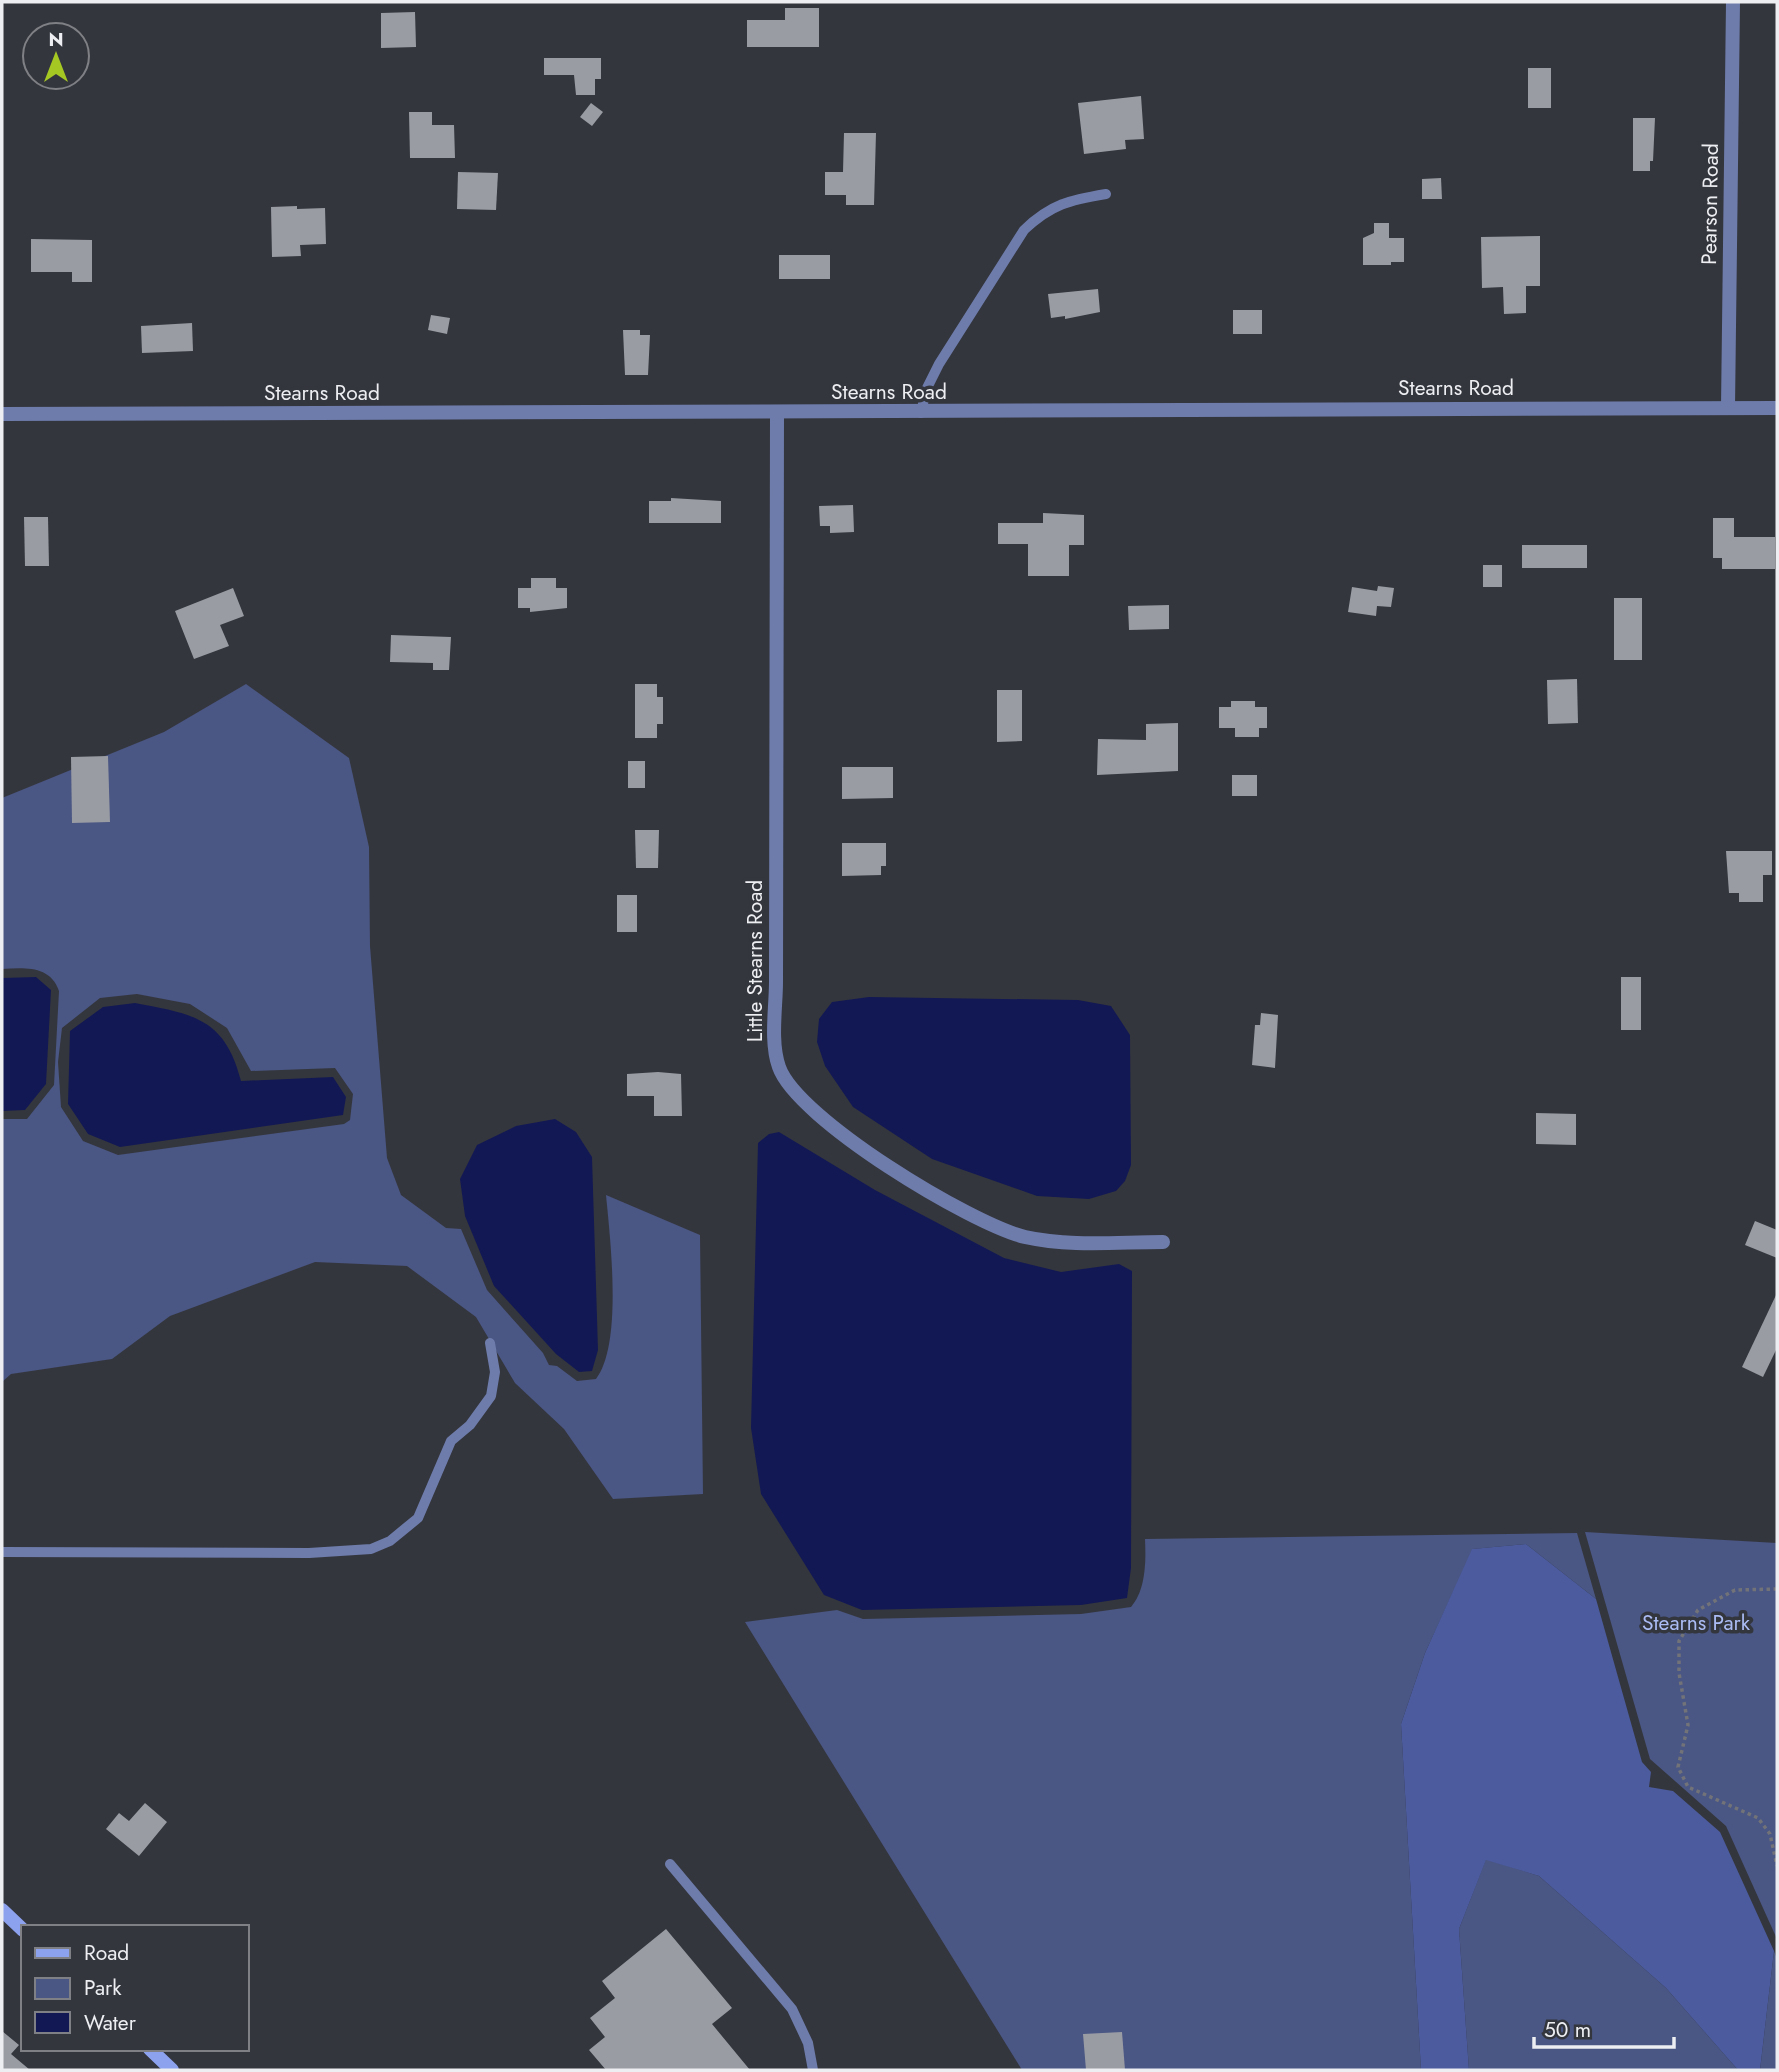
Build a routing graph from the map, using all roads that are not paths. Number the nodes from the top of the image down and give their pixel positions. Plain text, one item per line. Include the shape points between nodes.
1 (1733, 2) edge
2 (1106, 194) dead end
3 (1728, 408) junction
4 (1777, 408) edge
5 (776, 413) junction
6 (920, 413) junction
7 (2, 414) edge
8 (1163, 1242) dead end
9 (489, 1343) dead end
10 (2, 1552) edge
11 (670, 1864) dead end
12 (2, 1910) edge
13 (21, 1928) edge
14 (152, 2051) edge
15 (172, 2070) edge
16 (813, 2070) edge

1 - 3 street, Pearson Road
2 - 6 lane via 1066,201 1041,214 1024,230 939,364
3 - 4 street, Stearns Road
3 - 6 street, Stearns Road
5 - 6 street, Stearns Road
5 - 7 street, Stearns Road
5 - 8 street, Little Stearns Road via 779,1066 805,1104 831,1128 987,1222 1043,1241
9 - 10 lane via 495,1372 491,1396 470,1425 451,1441 418,1518 390,1541 371,1549 309,1553
11 - 16 lane via 792,2009 808,2043
12 - 13 main road
14 - 15 main road

